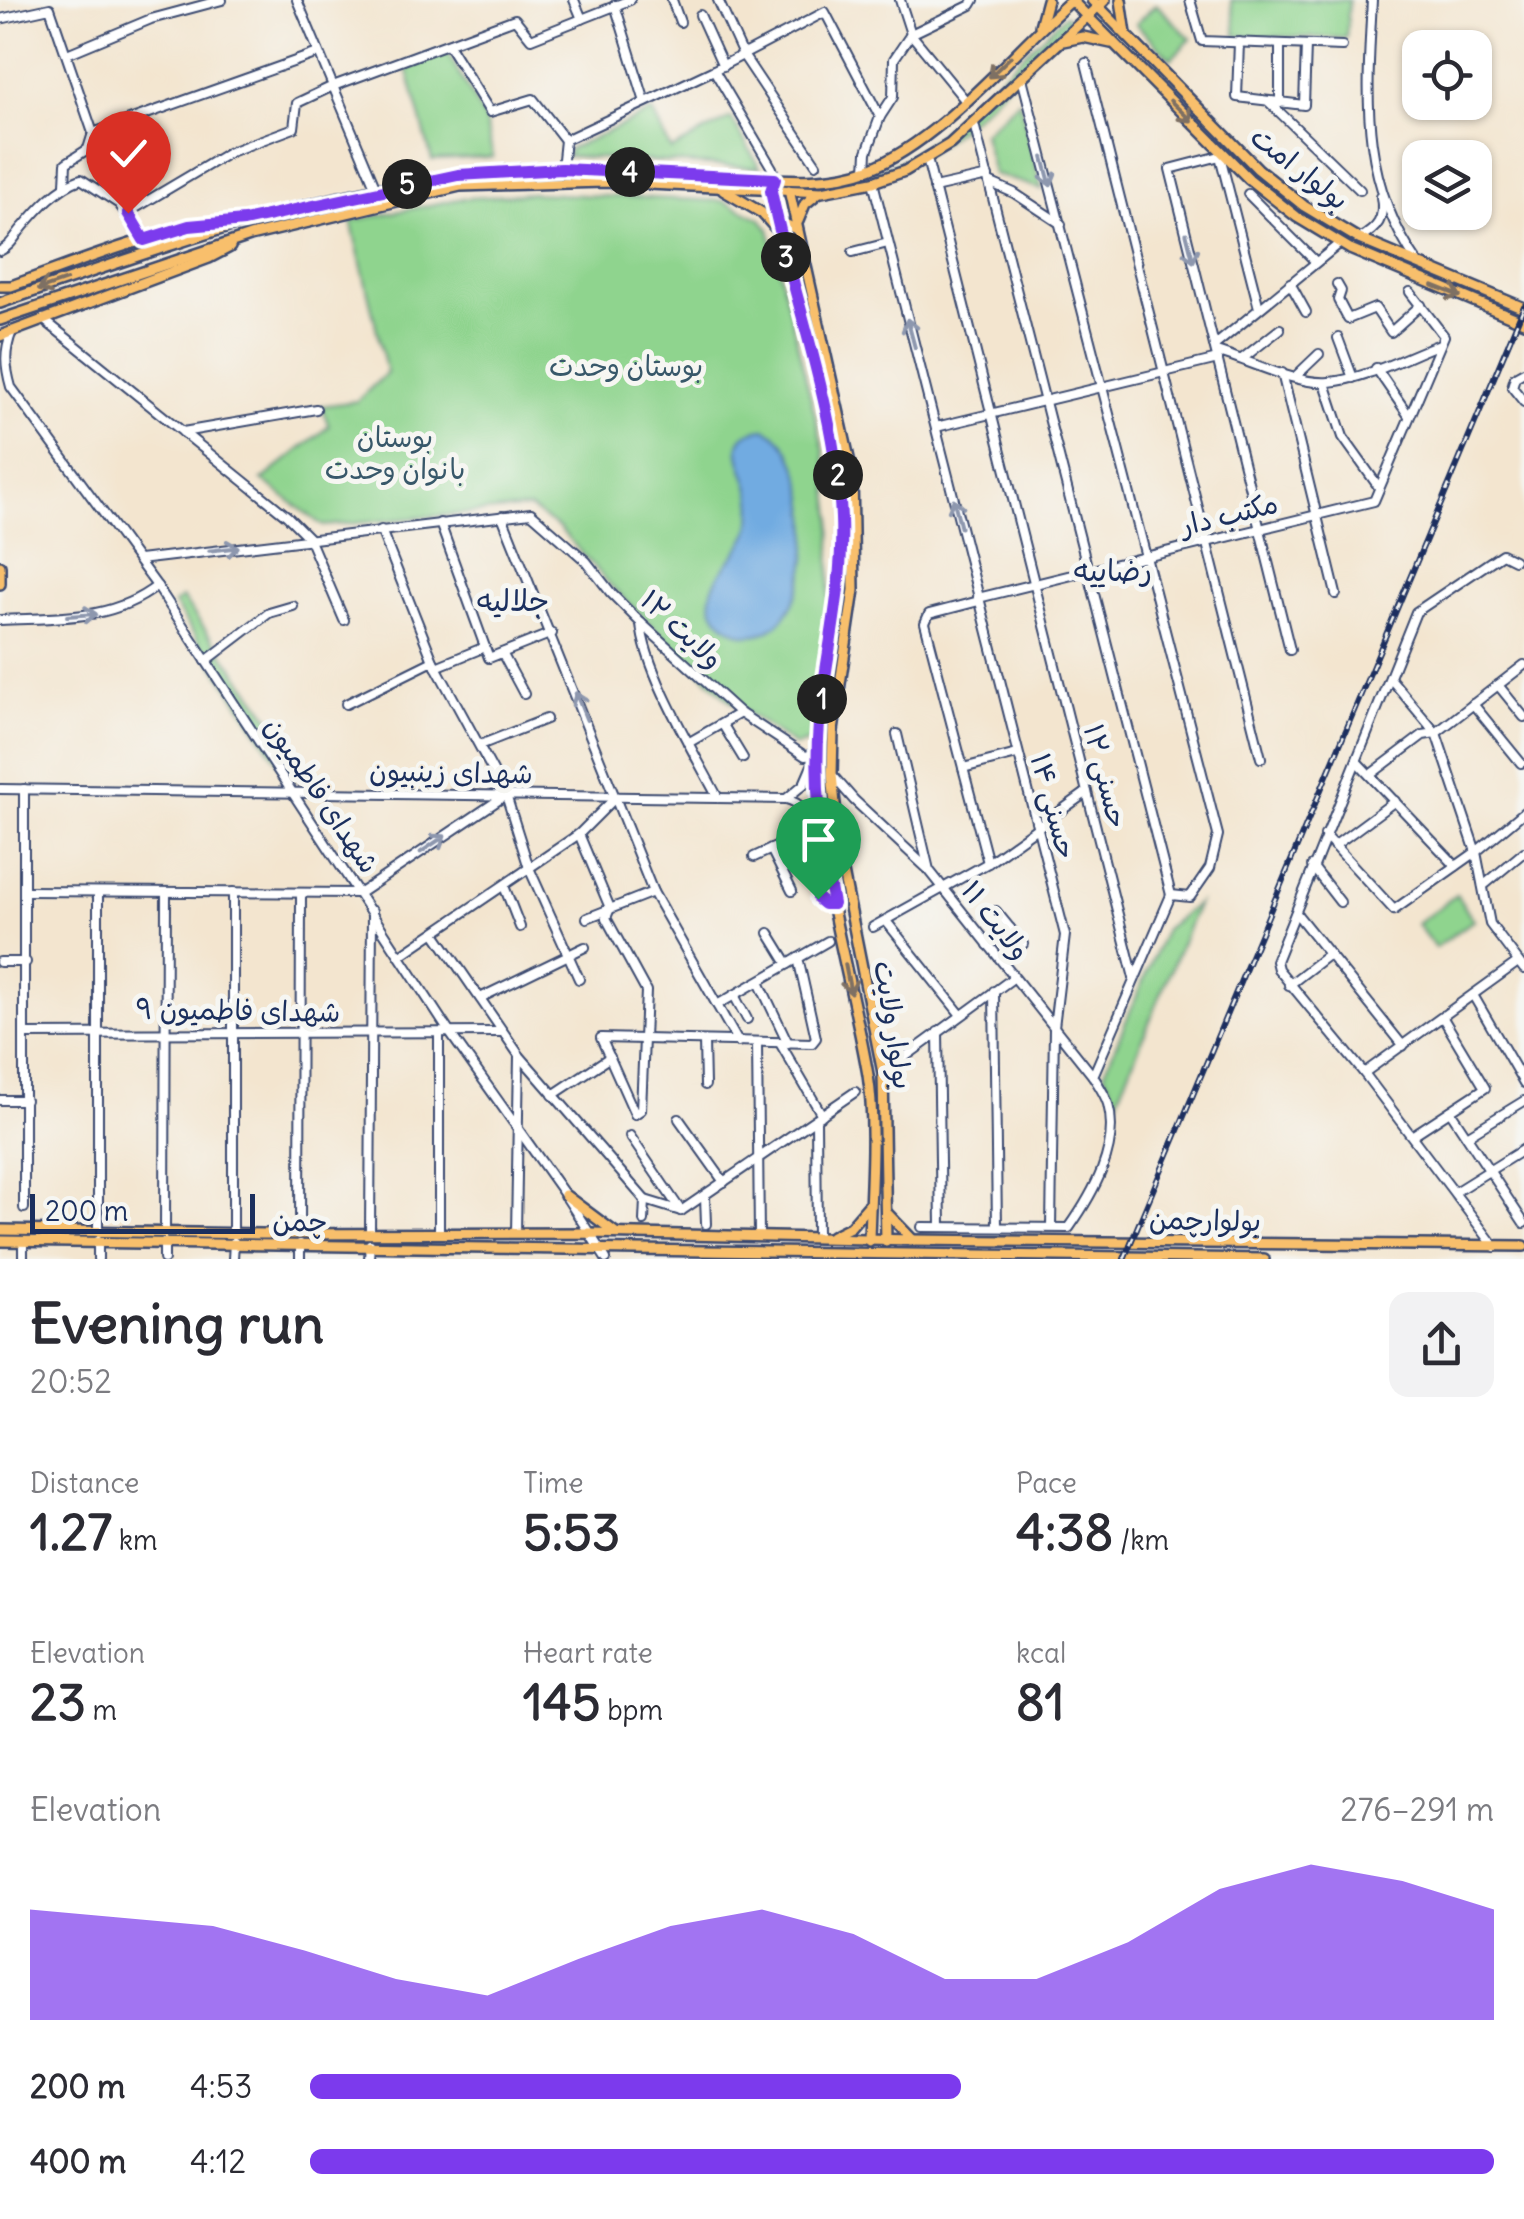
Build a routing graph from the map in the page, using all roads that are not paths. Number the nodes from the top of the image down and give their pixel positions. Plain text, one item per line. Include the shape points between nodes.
1 (222, 0) edge
2 (297, 0) edge
3 (574, 0) edge
4 (630, 0) edge
5 (672, 0) edge
6 (718, 0) edge
7 (900, 0) edge
8 (1046, 0) edge
9 (1071, 0) edge
10 (1121, 0) edge
11 (1190, 0) edge
12 (1372, 0) edge
13 (971, 2) edge
14 (1098, 2) edge
15 (615, 5) junction
16 (700, 15) dead end
17 (1087, 17) junction
18 (582, 18) junction
19 (0, 19) edge
20 (680, 22) dead end
21 (1039, 29) junction
22 (911, 34) junction
23 (1127, 37) junction
24 (1060, 42) junction
25 (1112, 42) junction
26 (1239, 42) junction
27 (448, 44) junction
28 (1280, 44) junction
29 (1306, 45) junction
30 (1342, 46) dead end
31 (318, 53) junction
32 (68, 54) junction
33 (743, 55) junction
34 (1086, 62) dead end
35 (719, 68) junction
36 (1022, 78) junction
37 (333, 86) junction
38 (965, 100) junction
39 (646, 102) junction
40 (1268, 102) junction
41 (1280, 103) junction
42 (880, 116) junction
43 (974, 124) junction
44 (94, 132) junction
45 (566, 140) junction
46 (1222, 154) junction
47 (927, 159) junction
48 (816, 164) dead end
49 (562, 169) junction
50 (866, 170) junction
51 (1378, 178) junction
52 (775, 179) junction
53 (988, 179) junction
54 (873, 182) junction
55 (65, 185) junction
56 (934, 188) junction
57 (720, 189) junction
58 (1360, 190) dead end
59 (377, 191) junction
60 (771, 191) junction
61 (790, 192) junction
62 (822, 192) junction
63 (1248, 194) dead end
64 (128, 213) junction
65 (244, 221) junction
66 (1061, 224) junction
67 (796, 228) junction
68 (780, 233) junction
69 (250, 236) junction
70 (1359, 239) junction
71 (144, 240) junction
72 (888, 243) junction
73 (1338, 244) junction
74 (0, 252) edge
75 (853, 252) dead end
76 (1316, 262) junction
77 (1421, 267) junction
78 (1290, 283) junction
79 (1338, 284) dead end
80 (4, 285) edge
81 (1410, 292) dead end
82 (0, 303) edge
83 (1421, 305) junction
84 (1259, 308) junction
85 (1524, 308) edge
86 (1306, 312) dead end
87 (43, 319) junction
88 (0, 320) edge
89 (1524, 322) edge
90 (1280, 329) dead end
91 (12, 331) junction
92 (0, 336) edge
93 (1338, 338) dead end
94 (1440, 344) junction
95 (1216, 352) junction
96 (1320, 354) dead end
97 (1242, 359) junction
98 (1376, 368) junction
99 (1165, 372) junction
100 (1524, 372) edge
101 (1282, 374) junction
102 (1296, 376) junction
103 (1353, 378) junction
104 (0, 382) edge
105 (1325, 383) junction
106 (11, 387) junction
107 (1102, 387) junction
108 (1045, 401) junction
109 (1524, 402) edge
110 (316, 410) dead end
111 (991, 414) junction
112 (1408, 416) junction
113 (936, 427) junction
114 (183, 432) junction
115 (1378, 486) junction
116 (502, 516) junction
117 (1316, 516) junction
118 (440, 524) junction
119 (1260, 529) junction
120 (381, 530) junction
121 (309, 538) junction
122 (1207, 542) junction
123 (1146, 557) junction
124 (138, 560) junction
125 (1514, 560) dead end
126 (0, 566) edge
127 (1088, 571) junction
128 (0, 584) edge
129 (1034, 584) junction
130 (157, 586) junction
131 (1336, 594) dead end
132 (979, 600) junction
133 (293, 606) dead end
134 (0, 620) edge
135 (344, 620) dead end
136 (641, 623) junction
137 (552, 633) junction
138 (486, 647) junction
139 (1290, 650) dead end
140 (502, 652) junction
141 (206, 661) junction
142 (434, 664) junction
143 (1524, 666) edge
144 (1390, 678) junction
145 (1498, 685) junction
146 (524, 694) dead end
147 (346, 704) dead end
148 (1473, 704) junction
149 (740, 713) junction
150 (1524, 717) edge
151 (546, 719) dead end
152 (723, 724) junction
153 (1436, 733) junction
154 (897, 734) dead end
155 (688, 743) junction
156 (480, 745) junction
157 (817, 754) junction
158 (1017, 754) junction
159 (743, 758) dead end
160 (1261, 758) dead end
161 (1357, 762) junction
162 (1522, 763) dead end
163 (963, 768) junction
164 (832, 774) junction
165 (1370, 775) junction
166 (0, 789) edge
167 (24, 789) junction
168 (292, 792) junction
169 (1087, 792) junction
170 (506, 795) junction
171 (616, 796) junction
172 (718, 798) junction
173 (786, 799) junction
174 (854, 800) junction
175 (1395, 801) junction
176 (834, 812) junction
177 (1524, 812) edge
178 (1036, 828) junction
179 (821, 833) junction
180 (580, 834) junction
181 (1325, 835) junction
182 (1334, 846) junction
183 (771, 849) junction
184 (1476, 852) junction
185 (1524, 852) edge
186 (754, 857) dead end
187 (988, 863) junction
188 (1312, 866) junction
189 (1456, 866) junction
190 (529, 868) junction
191 (929, 870) junction
192 (504, 886) junction
193 (1483, 886) junction
194 (943, 888) junction
195 (26, 891) junction
196 (792, 891) dead end
197 (98, 892) junction
198 (166, 892) junction
199 (233, 892) junction
200 (302, 892) junction
201 (653, 892) junction
202 (360, 893) junction
203 (1171, 895) junction
204 (1340, 902) dead end
205 (833, 904) junction
206 (610, 908) junction
207 (372, 911) junction
208 (996, 911) dead end
209 (1296, 913) junction
210 (587, 918) dead end
211 (886, 920) junction
212 (520, 927) dead end
213 (873, 927) dead end
214 (1010, 928) junction
215 (434, 933) junction
216 (769, 933) dead end
217 (828, 941) dead end
218 (1023, 944) dead end
219 (988, 946) junction
220 (586, 947) dead end
221 (1329, 954) junction
222 (401, 955) junction
223 (568, 955) junction
224 (798, 958) junction
225 (0, 962) edge
226 (26, 962) junction
227 (788, 964) junction
228 (1521, 965) edge
229 (1013, 978) junction
230 (1134, 978) junction
231 (579, 979) dead end
232 (759, 982) junction
233 (1290, 985) junction
234 (994, 991) junction
235 (734, 995) junction
236 (1473, 996) junction
237 (480, 998) junction
238 (716, 1005) junction
239 (962, 1015) junction
240 (1443, 1018) junction
241 (747, 1019) dead end
242 (1054, 1026) junction
243 (98, 1032) junction
244 (165, 1032) junction
245 (233, 1032) junction
246 (302, 1032) junction
247 (502, 1032) junction
248 (938, 1032) junction
249 (450, 1033) junction
250 (26, 1034) junction
251 (370, 1034) junction
252 (440, 1034) junction
253 (645, 1039) junction
254 (704, 1041) junction
255 (738, 1042) junction
256 (758, 1042) junction
257 (784, 1043) junction
258 (1403, 1046) junction
259 (519, 1055) junction
260 (610, 1057) junction
261 (1364, 1072) junction
262 (883, 1073) junction
263 (1093, 1076) junction
264 (1524, 1083) edge
265 (705, 1085) dead end
266 (855, 1092) dead end
267 (553, 1095) junction
268 (0, 1100) edge
269 (25, 1100) junction
270 (1524, 1102) edge
271 (1450, 1111) junction
272 (819, 1116) junction
273 (680, 1119) dead end
274 (518, 1128) junction
275 (1412, 1135) junction
276 (630, 1136) dead end
277 (1468, 1136) junction
278 (1524, 1149) edge
279 (758, 1158) junction
280 (1491, 1170) junction
281 (724, 1182) junction
282 (1455, 1192) junction
283 (565, 1194) junction
284 (705, 1197) junction
285 (645, 1200) junction
286 (870, 1203) junction
287 (24, 1208) dead end
288 (681, 1211) junction
289 (886, 1212) junction
290 (644, 1221) dead end
291 (681, 1222) dead end
292 (1524, 1223) edge
293 (706, 1224) dead end
294 (922, 1226) dead end
295 (941, 1226) junction
296 (997, 1226) junction
297 (1051, 1228) junction
298 (2, 1229) edge
299 (590, 1232) junction
300 (439, 1233) junction
301 (516, 1233) junction
302 (618, 1234) junction
303 (98, 1236) junction
304 (759, 1236) junction
305 (164, 1237) junction
306 (233, 1238) junction
307 (822, 1238) junction
308 (300, 1239) junction
309 (370, 1239) junction
310 (869, 1239) junction
311 (0, 1240) edge
312 (886, 1240) junction
313 (914, 1240) junction
314 (23, 1241) junction
315 (439, 1245) junction
316 (516, 1246) junction
317 (1494, 1246) junction
318 (1524, 1246) edge
319 (600, 1248) junction
320 (662, 1250) junction
321 (703, 1255) edge
322 (760, 1255) edge
323 (817, 1256) edge
324 (839, 1256) edge
325 (869, 1256) edge
326 (886, 1257) edge
327 (915, 1257) edge
328 (940, 1257) edge
329 (23, 1259) edge
330 (98, 1259) edge
331 (164, 1259) edge
332 (233, 1259) edge
333 (300, 1259) edge
334 (369, 1259) edge
335 (439, 1259) edge
336 (516, 1259) edge
337 (606, 1259) edge
338 (653, 1259) edge
339 (1264, 1259) edge

1 - 32 street via 151,19
2 - 31 street
3 - 18 street
4 - 15 street
5 - 20 street
6 - 33 street
7 - 22 street
8 - 21 main road
9 - 17 main road, بولوار امت
9 - 21 main road
10 - 23 main road
11 - 26 street via 1202,41
12 - 51 street via 1367,91
13 - 22 street
14 - 17 main road
14 - 23 main road, بولوار امت
15 - 18 street
15 - 39 street
16 - 35 street
17 - 24 main road
17 - 25 main road, بولوار امت
18 - 27 street via 532,39 515,18
19 - 32 street via 50,8
21 -> 38 main road
22 - 38 street
22 - 42 street via 894,58 893,97
23 - 70 main road, بولوار امت via 1258,168
24 - 25 main road
24 - 36 main road
25 -> 46 main road, بولوار امت
26 - 28 street
26 - 40 street via 1237,97
27 - 37 street
27 - 45 street via 490,112 533,99
28 - 29 street
28 - 41 street
29 - 30 street
29 - 41 street via 1304,104
31 - 37 street
31 - 44 street
32 - 44 street
33 - 35 street
33 - 42 street via 825,12
33 - 48 street
34 - 99 street
35 - 39 street
35 - 52 street
36 - 43 main road
36 -> 66 street
37 - 59 street
37 - 64 street via 297,103 294,128 230,152
38 - 50 main road via 898,155
39 - 45 street
40 - 41 street
40 - 58 street
42 - 50 street
43 - 47 main road
43 - 53 street
44 - 55 street via 88,148 66,162
45 - 49 street
46 - 73 main road, بولوار امت
46 - 84 street
46 -> 95 street via 1170,170
47 - 54 main road
47 - 56 street, حسنی ۱۲
49 - 52 main road
49 - 59 main road via 458,175
50 - 52 main road
51 - 70 street via 1384,213
51 - 77 street via 1398,234
52 - 60 main road
52 - 61 main road
53 - 56 street
53 - 66 street
53 - 108 street
54 - 62 main road
54 - 72 street, حسنی ۱۴
55 - 64 street via 86,180
55 - 74 street
56 - 111 street, حسنی ۱۲
57 - 60 main road
57 - 68 main road via 762,213
57 - 69 main road via 590,181 460,186
59 - 65 main road
60 - 61 main road
60 - 68 main road, بولوار ولایت
61 - 62 main road
61 - 67 main road, بولوار ولایت
62 - 67 main road via 805,204
63 - 76 street
64 - 71 street
65 - 71 main road via 189,226
65 -> 82 main road
66 - 107 street
67 - 68 main road via 787,224
67 - 164 main road, بولوار ولایت via 853,486 854,590
68 - 157 main road, بولوار ولایت via 824,408 842,522
69 - 87 main road via 209,258
69 - 88 main road
70 - 77 main road, بولوار امت
71 - 80 main road
72 - 75 street
113 -> 72 street, حسنی ۱۴
73 - 76 street
73 -> 89 main road, بولوار امت
76 - 78 street
77 - 85 main road, بولوار امت
78 - 84 street
78 - 86 street
79 - 83 street via 1348,319 1375,308 1391,332
81 - 83 street
83 - 94 street via 1443,332
84 - 95 street
87 - 91 main road
87 - 114 street
90 - 97 street
91 - 92 main road
91 - 106 street via 4,364
93 - 103 street
94 - 98 street
94 - 112 street
95 - 97 street
95 - 99 street
95 - 119 street
96 - 102 street
97 - 101 street
98 - 103 street
98 - 112 street
99 - 107 street
99 - 122 street
100 - 109 street via 1513,390
101 - 102 street
101 - 117 street
102 - 105 street
103 - 105 street
104 - 106 street, شهدای فاطمیون
105 - 115 street via 1342,437
106 - 124 street, شهدای فاطمیون
107 - 108 street
107 - 123 street
108 - 111 street
108 - 127 street
110 - 114 street
111 - 113 street
111 - 129 street, حسنی ۱۲
112 - 115 street
132 -> 113 street, حسنی ۱۴
114 - 121 street
115 - 117 street, مکتب دار via 1374,501
116 - 118 street
116 - 136 street, ولایت ۱۲ via 531,513
116 - 137 street
117 - 119 street, مکتب دار
117 - 131 street
118 - 120 street
118 - 138 street
119 - 122 street, مکتب دار
119 - 139 street
120 - 121 street
120 - 142 street
124 -> 121 street
121 - 135 street
122 - 123 street, مکتب دار
122 - 160 street
123 - 127 street, مکتب دار
123 - 203 street via 1218,835 1210,868 1190,897
124 - 130 street, شهدای فاطمیون
125 - 144 street via 1502,554 1416,612
126 - 128 main road
127 - 129 street, مکتب دار
127 - 203 street
129 - 132 street, مکتب دار
129 - 169 street, حسنی ۱۲
134 -> 130 street via 98,614
130 - 141 street, شهدای فاطمیون
132 - 158 street, حسنی ۱۴
132 - 163 street, مکتب دار via 929,614 925,623
133 - 141 street via 269,613
136 - 149 street, ولایت ۱۲
136 - 155 street via 642,643
137 - 140 street
171 -> 137 street
138 - 140 street via 490,658
138 - 142 street
140 - 146 street
141 - 168 street, شهدای فاطمیون
142 - 147 street
142 - 156 street
143 - 145 street
144 - 153 street
144 - 161 street
145 - 148 street
145 - 150 street
148 - 153 street
148 - 162 street
149 - 152 street
149 - 157 street, ولایت ۱۲ via 805,756
151 - 156 street
152 - 155 street
152 - 159 street
153 - 165 street via 1423,735
153 - 184 street
154 - 191 street
155 - 172 street
156 - 170 street
157 - 173 street via 804,784
157 - 179 main road, بولوار ولایت
158 - 163 street
158 - 178 street, حسنی ۱۴
161 - 165 street
161 - 181 street
163 - 187 street
164 - 174 street, ولایت ۱۱
164 - 176 main road, بولوار ولایت
165 - 175 street
166 - 167 street, شهدای زینبیون
167 - 168 street, شهدای زینبیون
167 - 195 street
168 - 170 street, شهدای زینبیون
168 - 202 street, شهدای فاطمیون
169 - 178 street
169 - 230 street, حسنی ۱۲
170 - 171 street, شهدای زینبیون
170 - 190 street
202 -> 170 street
171 - 172 street, شهدای زینبیون
171 - 180 street
171 - 201 street
172 - 173 street, شهدای زینبیون
173 - 179 street via 804,808
174 - 176 street via 843,800
174 - 191 street, ولایت ۱۱
175 - 182 street
175 - 189 street
176 - 262 main road, بولوار ولایت
177 - 184 street
178 - 187 street
178 - 242 street, حسنی ۱۴ via 1064,936
179 - 205 main road, بولوار ولایت
180 - 190 street
180 - 206 street
181 - 182 street
181 - 188 street
182 - 189 street via 1394,910
183 - 186 street
183 - 196 street
183 - 205 street via 804,838 818,899
184 - 189 street
184 - 193 street
185 - 193 street
187 - 194 street
188 - 204 street
188 - 209 street
190 - 192 street
190 - 223 street
191 - 194 street, ولایت ۱۱
192 - 212 street
192 - 215 street
193 - 228 street via 1490,924
194 - 211 street
194 - 219 street, ولایت ۱۱
195 - 197 street
195 - 226 street
197 - 198 street
197 - 243 street
198 - 199 street
198 - 244 street
199 - 200 street
199 - 245 street
200 - 202 street
200 - 246 street
201 - 206 street
201 - 238 street
202 - 207 street, شهدای فاطمیون
203 - 230 street
205 -> 286 main road, بولوار ولایت via 868,1078
206 - 210 street
206 - 253 street via 606,918 646,991
207 - 222 street, شهدای فاطمیون
207 - 251 street
208 - 214 street
209 - 221 street
209 - 233 street via 1276,966
211 - 213 street
211 - 239 street
214 - 218 street
214 - 219 street
215 - 222 street
215 - 237 street
216 - 227 street
217 - 224 street
219 - 229 street, ولایت ۱۱
220 - 223 street
221 - 233 street
221 - 258 street
222 - 249 street, شهدای فاطمیون
223 - 231 street
223 - 237 street
224 - 227 street
224 - 257 street via 816,1038
225 - 226 street
226 - 250 street
227 - 232 street
228 - 236 street
229 - 234 street
229 - 242 street, ولایت ۱۱
230 - 263 street
232 - 235 street
232 - 257 street
233 - 261 street
234 - 239 street
234 - 296 street
235 - 238 street
235 - 241 street
236 - 240 street
236 - 264 street
237 - 247 street
238 - 255 street
239 - 248 street
240 - 258 street
240 - 271 street via 1484,1088
242 - 263 street, ولایت ۱۱
242 - 297 street, حسنی ۱۴
243 - 244 street, شهدای فاطمیون ۹
243 - 250 street, شهدای فاطمیون ۹
243 - 303 street
244 - 245 street, شهدای فاطمیون ۹
244 - 305 street
245 - 246 street, شهدای فاطمیون ۹
245 - 306 street
246 - 251 street, شهدای فاطمیون ۹
246 - 308 street
247 - 249 street, شهدای فاطمیون ۹
247 - 259 street
248 - 262 street
248 - 295 street
249 - 252 street, شهدای فاطمیون ۹
249 - 274 street, شهدای فاطمیون
250 - 269 street
251 - 252 street, شهدای فاطمیون ۹
251 - 309 street
252 - 300 street
253 - 254 street
253 - 260 street via 602,1038
253 - 260 street via 636,1114
254 - 255 street
254 - 265 street
255 - 256 street
256 - 257 street
256 - 279 street
257 - 272 street
258 - 261 street
259 - 267 street
259 - 274 street
260 - 267 street
261 - 275 street
262 - 289 main road, بولوار ولایت
263 - 297 street, ولایت ۱۱ via 1108,1104 1109,1145 1091,1196 1069,1228
266 - 272 street
267 - 285 street
268 - 269 street
269 - 287 street
270 - 277 street
271 - 275 street
271 - 277 street
272 - 279 street
272 - 307 street
273 - 281 street
274 - 283 street, شهدای فاطمیون
274 - 301 street
275 - 282 street
276 - 288 street
277 - 280 street
278 - 280 street
279 - 281 street
279 - 304 street
280 - 282 street
280 - 292 street
281 - 284 street
282 - 317 street
283 - 299 street, شهدای فاطمیون
283 - 302 main road
284 - 288 street
284 - 293 street
285 - 288 street
285 - 290 street
286 - 307 main road via 850,1227
286 - 310 main road, بولوار ولایت
288 - 291 street
289 - 312 main road, بولوار ولایت
289 - 313 main road
294 - 295 street
295 - 296 street
296 - 297 street
298 - 303 main road, چمن
299 - 301 main road, چمن
299 - 302 main road, چمن
299 - 319 street, شهدای فاطمیون
300 - 301 main road, چمن
300 - 309 main road, چمن
300 - 315 main road
301 - 316 main road
302 - 304 main road
303 - 305 main road, چمن
303 - 314 main road, چمن
303 - 330 street
304 - 307 main road
305 - 306 main road, چمن
305 - 331 street
306 - 308 main road, چمن
306 - 332 street
307 - 310 main road
308 - 309 main road, چمن
308 - 333 street
309 - 315 main road, چمن
309 - 334 street
310 - 312 main road, بولوارچمن
310 - 325 main road, بولوار ولایت
311 - 314 main road, چمن
312 - 313 main road, بولوارچمن
312 - 326 main road, بولوار ولایت
313 - 317 main road, بولوارچمن
314 - 329 street
315 - 316 main road, چمن
315 - 335 street
316 - 319 main road, چمن
316 - 336 street
317 - 318 main road, بولوارچمن
319 - 320 main road
319 - 337 street
320 - 321 main road
320 - 338 street
321 - 322 main road
322 - 323 main road
323 - 324 main road
324 - 325 main road
325 - 326 main road, بولوارچمن
326 - 327 main road, بولوارچمن
327 - 328 main road, بولوارچمن
328 - 339 main road, بولوارچمن

